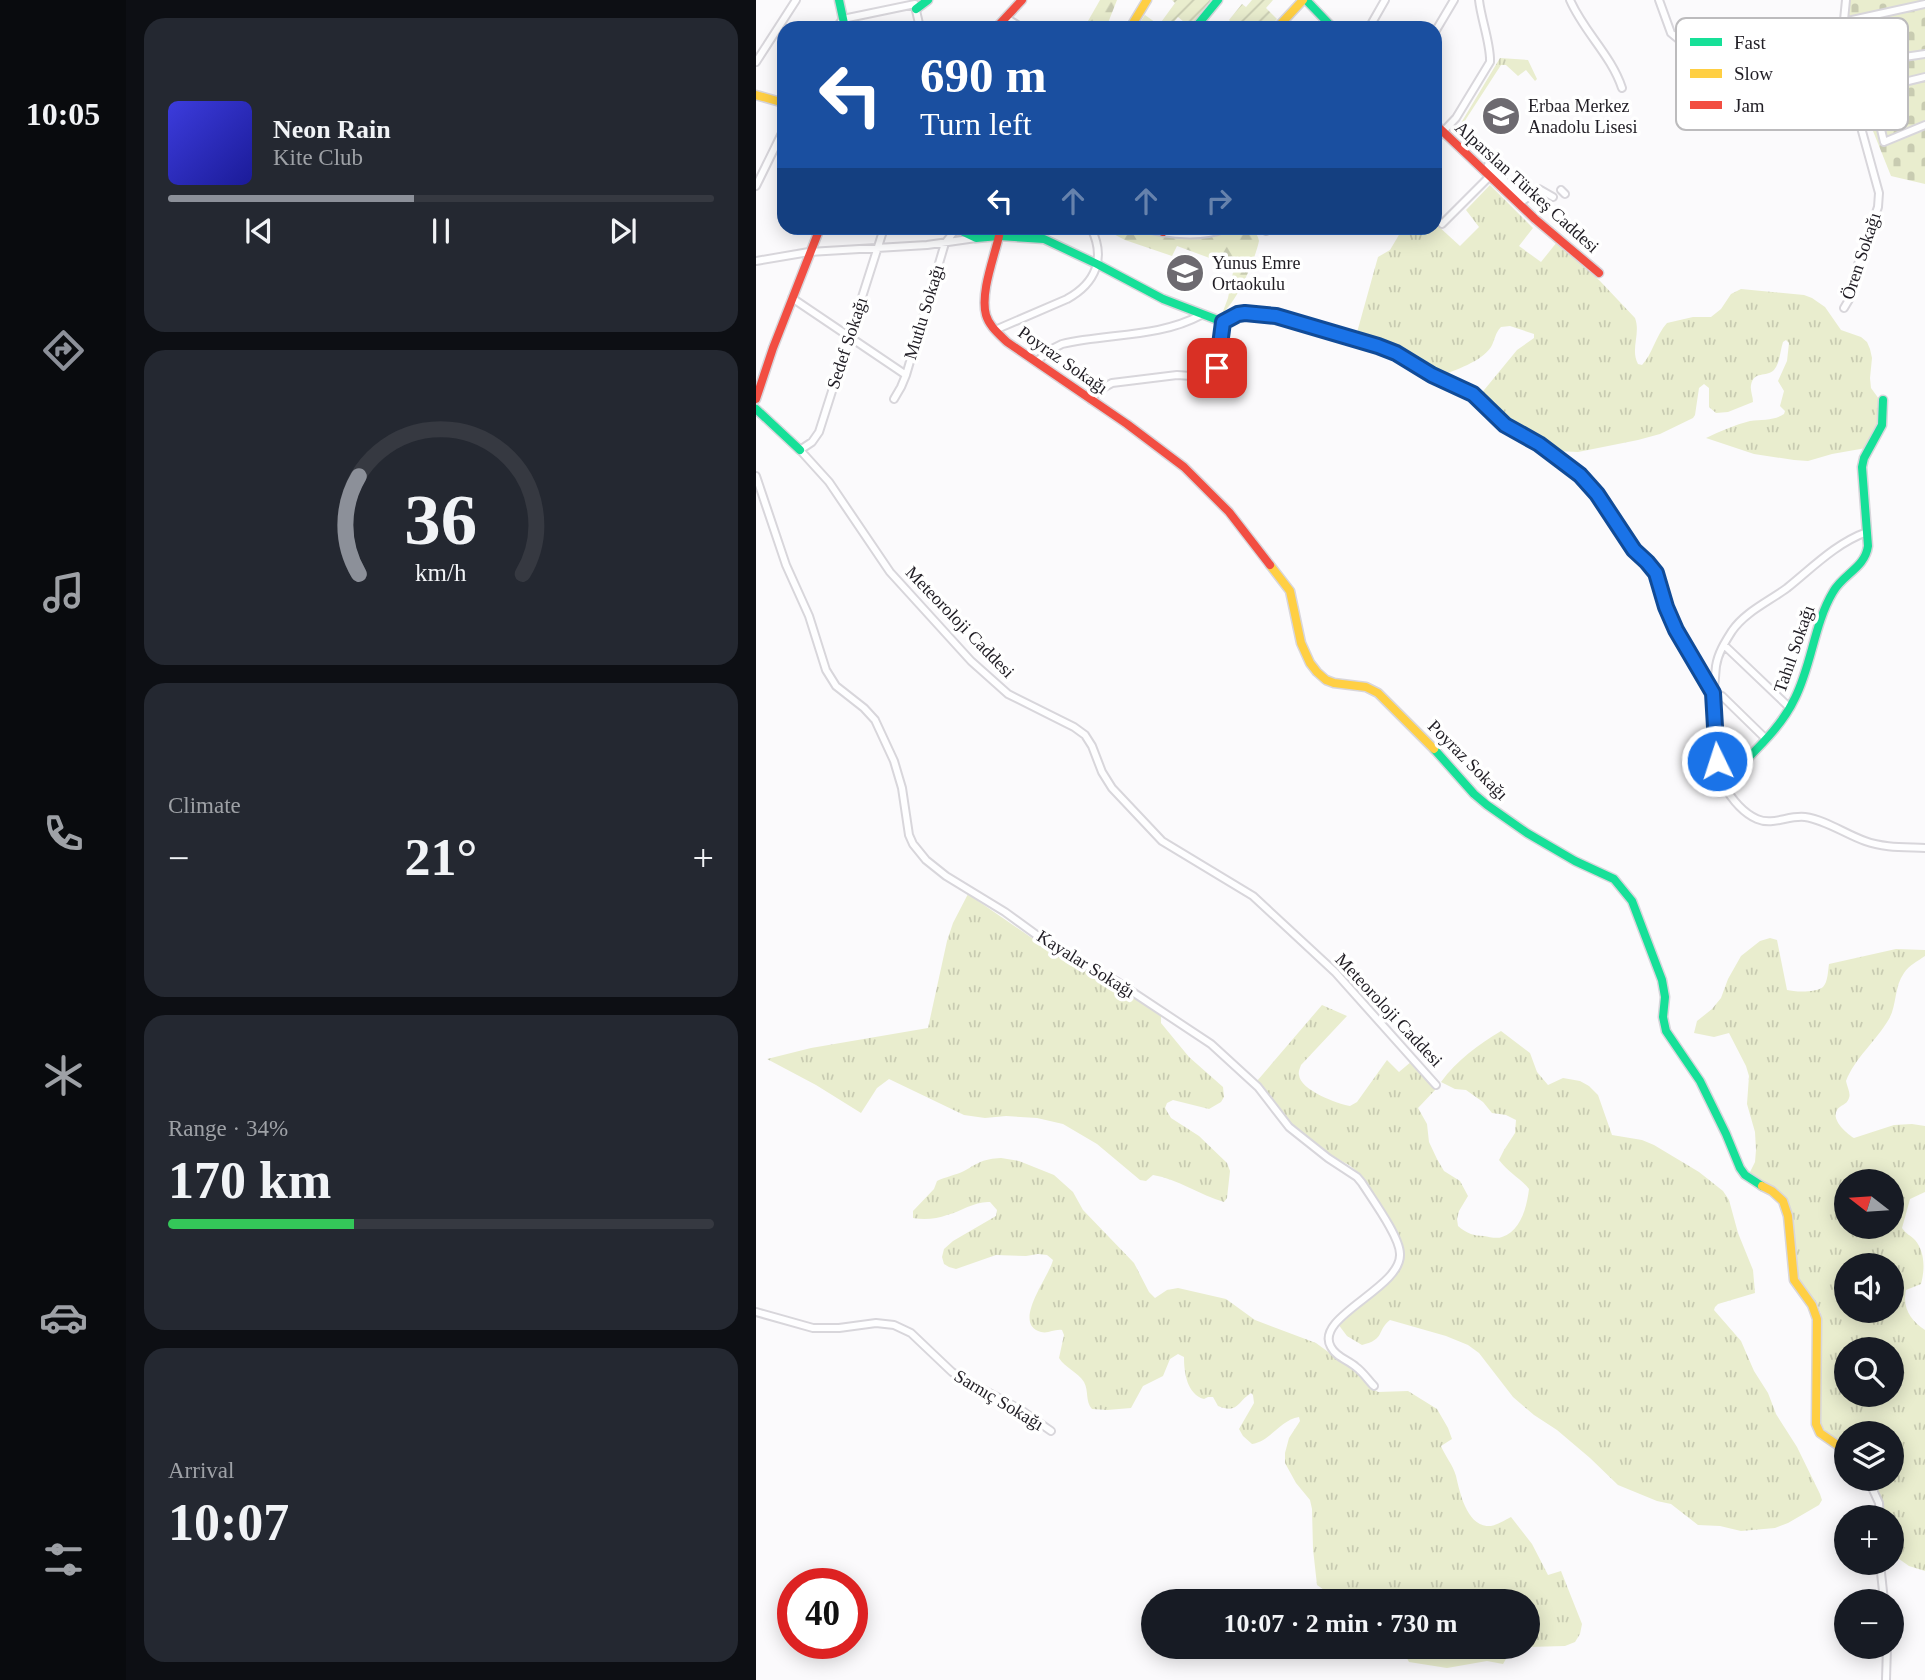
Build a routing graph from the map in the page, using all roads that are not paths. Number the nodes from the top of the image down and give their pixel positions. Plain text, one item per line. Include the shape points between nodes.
1 (796, 0) edge
2 (839, 0) edge
3 (928, 0) edge
4 (1022, 0) edge
5 (1147, 0) edge
6 (1218, 0) edge
7 (1305, 0) edge
8 (1385, 0) edge
9 (1454, 0) edge
10 (1479, 0) edge
11 (1570, 0) edge
12 (1659, 0) edge
13 (1846, 0) edge
14 (915, 4) edge
15 (1925, 4) edge
16 (1006, 18) junction
17 (1844, 18) edge
18 (1861, 18) edge
19 (782, 21) edge
20 (844, 21) edge
21 (851, 21) edge
22 (1003, 21) edge
23 (1011, 21) edge
24 (1134, 21) edge
25 (1201, 21) edge
26 (1284, 21) edge
27 (1326, 21) edge
28 (1373, 21) edge
29 (1442, 21) edge
30 (777, 29) edge
31 (1676, 37) edge
32 (756, 62) edge
33 (1622, 88) dead end
34 (756, 95) edge
35 (777, 101) edge
36 (1925, 125) edge
37 (1862, 130) edge
38 (1881, 130) edge
39 (1444, 132) joint
40 (777, 143) edge
41 (1488, 165) dead end
42 (1489, 177) junction
43 (756, 186) edge
44 (1553, 197) dead end
45 (1442, 224) dead end
46 (817, 235) edge
47 (882, 235) edge
48 (951, 235) edge
49 (970, 235) edge
50 (1094, 235) edge
51 (999, 236) junction
52 (976, 238) junction
53 (945, 243) junction
54 (877, 248) junction
55 (809, 252) junction
56 (756, 261) edge
57 (1097, 264) junction
58 (1599, 273) dead end
59 (792, 298) junction
60 (1844, 308) dead end
61 (1201, 315) junction
62 (1223, 322) junction
63 (995, 330) junction
64 (849, 337) junction
65 (1036, 362) junction
66 (905, 375) junction
67 (756, 399) edge
68 (894, 399) dead end
69 (1091, 400) junction
70 (1883, 400) dead end
71 (756, 409) edge
72 (800, 450) junction
73 (756, 475) edge
74 (1867, 533) junction
75 (1724, 645) junction
76 (1713, 693) junction
77 (1790, 708) junction
78 (1765, 738) junction
79 (1723, 784) junction
80 (1925, 848) edge
81 (1436, 1085) dead end
82 (756, 1312) edge
83 (1374, 1386) dead end
84 (1051, 1431) dead end
85 (1834, 1443) edge
86 (1887, 1659) edge
87 (1886, 1680) edge

1 - 19 street
2 - 20 street
3 - 14 street
4 - 16 street
5 - 24 street
6 - 25 street
7 - 26 street
7 - 27 street
8 - 28 street
9 - 29 street
10 - 39 street via 1490,62
11 - 33 street via 1614,67
12 - 31 street
13 - 17 street, Ören Sokağı
14 - 21 street
15 - 18 street
16 - 22 street
16 - 23 street
30 - 32 street
34 - 35 street
36 - 38 street via 1884,142
37 - 60 street, Ören Sokağı via 1880,193 1853,293
39 - 42 street, Alparslan Türkeş Caddesi
40 - 43 street
41 - 44 street via 1524,200 1539,189
42 - 45 street
42 - 58 street, Alparslan Türkeş Caddesi
46 - 55 street
47 - 54 street, Sedef Sokağı
48 - 53 street, Mutlu Sokağı
49 - 52 street
50 - 57 street
51 - 52 street
51 - 57 street via 1044,239
51 - 63 street, Poyraz Sokağı via 985,308
52 - 53 street
53 - 54 street
53 - 66 street, Mutlu Sokağı
54 - 55 street
54 - 64 street, Sedef Sokağı
55 - 56 street
55 - 59 street
57 - 61 street
57 - 63 street via 1077,294
59 - 64 street
59 - 67 street
61 - 62 street
61 - 65 street via 1163,330 1062,344
62 - 69 street via 1219,362 1210,375 1112,383
62 - 76 street via 1245,313 1276,316 1388,350 1473,394 1505,425 1569,466 1597,494 1634,550 1656,573 1676,630
63 - 65 street, Poyraz Sokağı
64 - 66 street
64 - 72 street, Sedef Sokağı via 819,432
65 - 69 street, Poyraz Sokağı
66 - 68 street, Mutlu Sokağı
69 - 85 street, Poyraz Sokağı via 1184,467 1229,512 1290,591 1301,643 1317,672 1334,683 1378,693 1487,805 1575,861 1614,879 1632,901 1662,980 1664,1024 1670,1039 1700,1081 1740,1168 1778,1195 1786,1209 1794,1280 1816,1319 1815,1424
70 - 74 street, Tahıl Sokağı via 1882,425 1862,467
71 - 72 street, Meteoroloji Caddesi
72 - 81 street, Meteoroloji Caddesi via 829,482 890,572 971,661 1008,694 1085,735 1106,779 1162,841 1243,889 1269,911 1335,972
73 - 83 street, Kayalar Sokağı via 822,660 836,686 869,713 880,730 899,773 909,835 926,860 1060,952 1116,981 1211,1044 1258,1087 1289,1127 1362,1183 1401,1257 1389,1277 1334,1324 1328,1337 1334,1352 1359,1368
74 - 75 street via 1854,537 1747,615
74 - 77 street, Tahıl Sokağı via 1867,555 1831,594
75 - 76 street
75 - 77 street
76 - 78 street via 1722,696
76 - 79 street via 1715,747
77 - 78 street, Tahıl Sokağı
78 - 79 street, Tahıl Sokağı
79 - 80 street via 1738,806 1764,821 1811,818 1866,842
82 - 84 street, Sarnıç Sokağı via 813,1328 894,1325 911,1333 952,1372
86 - 87 street

